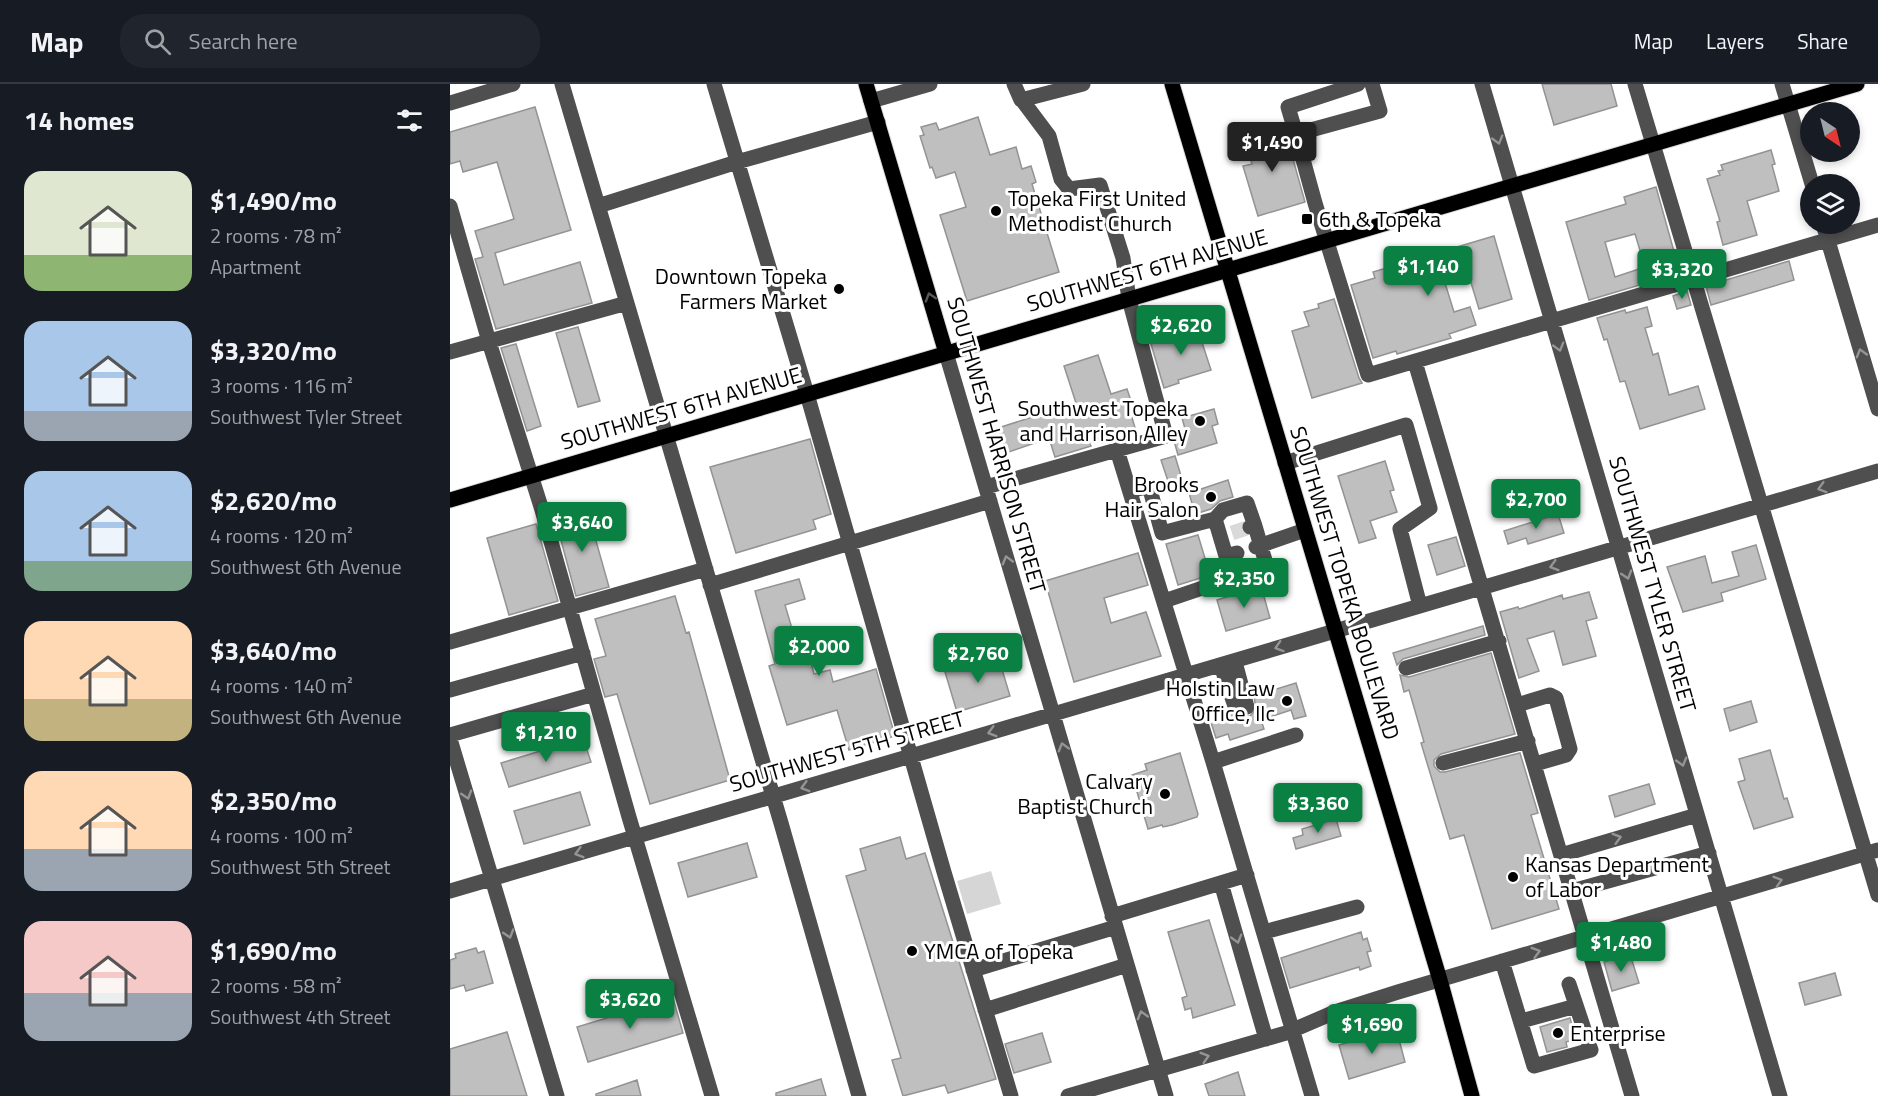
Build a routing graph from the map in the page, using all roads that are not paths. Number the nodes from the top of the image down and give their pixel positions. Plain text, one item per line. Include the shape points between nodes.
1 (513, 84) edge
2 (562, 84) edge
3 (714, 84) edge
4 (866, 84) edge
5 (930, 84) edge
6 (1014, 84) edge
7 (1083, 84) edge
8 (1172, 84) edge
9 (1358, 84) edge
10 (1372, 84) edge
11 (1482, 84) edge
12 (1635, 84) edge
13 (1782, 84) edge
14 (1857, 84) edge
15 (1337, 87) edge
16 (871, 100) junction
17 (1022, 100) junction
18 (450, 103) edge
19 (1788, 104) junction
20 (878, 122) junction
21 (1296, 134) junction
22 (1653, 144) junction
23 (737, 162) junction
24 (1809, 174) edge
25 (1512, 186) junction
26 (450, 206) edge
27 (598, 206) junction
28 (1878, 225) edge
29 (1826, 234) edge
30 (1828, 240) junction
31 (1326, 241) junction
32 (1228, 270) junction
33 (1694, 279) junction
34 (1129, 299) junction
35 (627, 303) junction
36 (1552, 321) junction
37 (489, 341) junction
38 (450, 352) edge
39 (946, 353) junction
40 (1415, 362) junction
41 (807, 394) junction
42 (1878, 409) edge
43 (666, 436) junction
44 (1117, 450) junction
45 (1285, 463) junction
46 (1878, 471) edge
47 (532, 475) junction
48 (1130, 491) junction
49 (988, 494) junction
50 (450, 500) edge
51 (1762, 506) junction
52 (1215, 519) junction
53 (1305, 530) junction
54 (1162, 533) junction
55 (1144, 537) junction
56 (849, 542) junction
57 (1258, 546) junction
58 (1618, 548) junction
59 (1261, 568) dead end
60 (706, 569) junction
61 (710, 585) junction
62 (1483, 587) junction
63 (1164, 601) junction
64 (1420, 606) junction
65 (570, 607) junction
66 (1336, 631) junction
67 (1499, 641) junction
68 (450, 642) edge
69 (583, 653) junction
70 (1228, 664) junction
71 (1406, 668) dead end
72 (1186, 677) junction
73 (450, 690) edge
74 (594, 694) junction
75 (1517, 705) junction
76 (1241, 708) dead end
77 (1053, 714) junction
78 (1296, 735) dead end
79 (450, 737) edge
80 (1528, 741) junction
81 (910, 756) junction
82 (1213, 762) junction
83 (1443, 763) dead end
84 (1535, 764) junction
85 (773, 796) junction
86 (1697, 815) junction
87 (635, 837) junction
88 (1872, 852) edge
89 (1708, 853) junction
90 (1561, 855) junction
91 (1247, 875) junction
92 (492, 878) junction
93 (1221, 883) junction
94 (450, 891) edge
95 (1572, 891) junction
96 (1878, 895) edge
97 (1722, 897) junction
98 (1357, 907) dead end
99 (1114, 922) junction
100 (1264, 932) junction
101 (1586, 937) junction
102 (1502, 962) junction
103 (1127, 965) junction
104 (973, 970) junction
105 (1440, 980) junction
106 (1569, 984) dead end
107 (1576, 1006) junction
108 (985, 1010) junction
109 (1521, 1021) junction
110 (1293, 1030) junction
111 (1266, 1039) junction
112 (1158, 1071) junction
113 (557, 1096) edge
114 (712, 1096) edge
115 (859, 1096) edge
116 (1011, 1096) edge
117 (1068, 1096) edge
118 (1166, 1096) edge
119 (1312, 1096) edge
120 (1472, 1096) edge
121 (1632, 1096) edge
122 (1780, 1096) edge

1 - 18 street
2 - 27 street
3 - 23 street
4 - 16 main road, SOUTHWEST HARRISON STREET
5 - 16 street
6 - 17 street
7 - 17 street
8 - 32 main road, SOUTHWEST TOPEKA BOULEVARD
9 - 15 street
10 - 21 street via 1380,111
11 -> 25 street, SOUTHWEST TYLER STREET
12 - 22 street
13 - 19 street
14 - 19 main road, SOUTHWEST 6TH AVENUE
15 - 21 street via 1288,107
16 - 20 main road, SOUTHWEST HARRISON STREET
17 - 34 street via 1049,136 1061,179 1069,189 1100,185 1123,258
19 - 22 main road, SOUTHWEST 6TH AVENUE
19 - 24 street
20 - 23 street
39 -> 20 main road, SOUTHWEST HARRISON STREET
21 - 31 street
22 - 25 main road, SOUTHWEST 6TH AVENUE
22 - 33 street
23 - 27 street
23 - 41 street
25 - 31 main road, SOUTHWEST 6TH AVENUE
25 - 36 street, SOUTHWEST TYLER STREET
26 - 37 street
27 - 35 street
28 - 30 street
29 - 30 street
30 - 33 street
42 -> 30 street
31 - 32 main road, SOUTHWEST 6TH AVENUE
31 - 40 street via 1368,375
32 - 34 main road, SOUTHWEST 6TH AVENUE
32 - 45 main road, SOUTHWEST TOPEKA BOULEVARD
33 - 36 street
33 - 51 street
34 - 39 main road, SOUTHWEST 6TH AVENUE
34 - 44 street via 1166,436
35 - 37 street
35 - 43 street
36 - 40 street
36 -> 58 street, SOUTHWEST TYLER STREET
37 - 38 street
37 - 47 street
39 - 41 main road, SOUTHWEST 6TH AVENUE
39 - 49 street, SOUTHWEST HARRISON STREET
40 - 62 street
41 - 43 main road, SOUTHWEST 6TH AVENUE
41 - 56 street
43 - 47 main road, SOUTHWEST 6TH AVENUE
43 - 60 street
44 - 48 street
44 - 49 street
45 - 53 main road, SOUTHWEST TOPEKA BOULEVARD
45 - 64 street via 1406,425 1430,508 1400,529
46 -> 51 street, SOUTHWEST 5TH STREET
47 - 50 main road, SOUTHWEST 6TH AVENUE
47 - 65 street
48 - 54 street via 1149,486
48 - 55 street
49 - 56 street
77 -> 49 street, SOUTHWEST HARRISON STREET
51 - 58 street, SOUTHWEST 5TH STREET
51 - 88 street
52 - 54 street
52 - 57 street via 1223,510 1247,503
52 - 63 street via 1226,535 1238,576
53 - 57 street
53 - 66 main road, SOUTHWEST TOPEKA BOULEVARD
54 - 55 street
55 - 63 street
56 - 61 street
56 - 81 street
57 - 59 street via 1267,567
58 -> 62 street, SOUTHWEST 5TH STREET
58 -> 86 street, SOUTHWEST TYLER STREET
60 - 61 street
60 - 65 street
61 - 85 street
62 - 64 street, SOUTHWEST 5TH STREET
62 - 67 street
63 - 72 street
64 - 66 street, SOUTHWEST 5TH STREET
65 - 68 street
65 - 69 street
66 -> 70 street, SOUTHWEST 5TH STREET
66 - 105 main road, SOUTHWEST TOPEKA BOULEVARD
67 - 71 street
67 - 75 street
69 - 73 street
69 - 74 street
70 - 72 street, SOUTHWEST 5TH STREET
70 - 76 street
72 - 77 street, SOUTHWEST 5TH STREET
72 - 82 street
74 - 79 street
74 - 87 street
75 - 80 street
75 - 84 street via 1550,695 1556,699 1570,749 1566,755
77 -> 81 street, SOUTHWEST 5TH STREET
99 -> 77 street, SOUTHWEST HARRISON STREET
78 - 82 street
79 -> 92 street
80 - 83 street
80 - 84 street
81 -> 85 street, SOUTHWEST 5TH STREET
81 - 104 street
82 - 91 street
84 - 90 street
85 - 87 street, SOUTHWEST 5TH STREET
85 - 115 street
86 - 89 street, SOUTHWEST TYLER STREET
90 -> 86 street
87 -> 92 street, SOUTHWEST 5TH STREET
87 - 114 street
88 - 96 street
97 -> 88 street
89 - 95 street
89 - 97 street, SOUTHWEST TYLER STREET
90 - 95 street
91 - 93 street
91 - 100 street
92 - 94 street, SOUTHWEST 5TH STREET
92 -> 113 street
93 - 99 street
93 -> 111 street
95 - 101 street
97 - 101 street
97 - 122 street, SOUTHWEST TYLER STREET
98 - 100 street
99 - 103 street, SOUTHWEST HARRISON STREET
99 - 104 street
100 - 110 street
102 -> 101 street
101 - 121 street
102 - 105 street
102 - 109 street
103 - 108 street
112 -> 103 street, SOUTHWEST HARRISON STREET
104 - 108 street
105 - 110 street via 1335,1012
105 - 120 main road, SOUTHWEST TOPEKA BOULEVARD
106 - 107 street
107 - 109 street
107 - 109 street via 1591,1050 1534,1066
108 - 116 street
110 - 111 street
110 - 119 street
112 -> 111 street
112 - 117 street
112 - 118 street, SOUTHWEST HARRISON STREET

